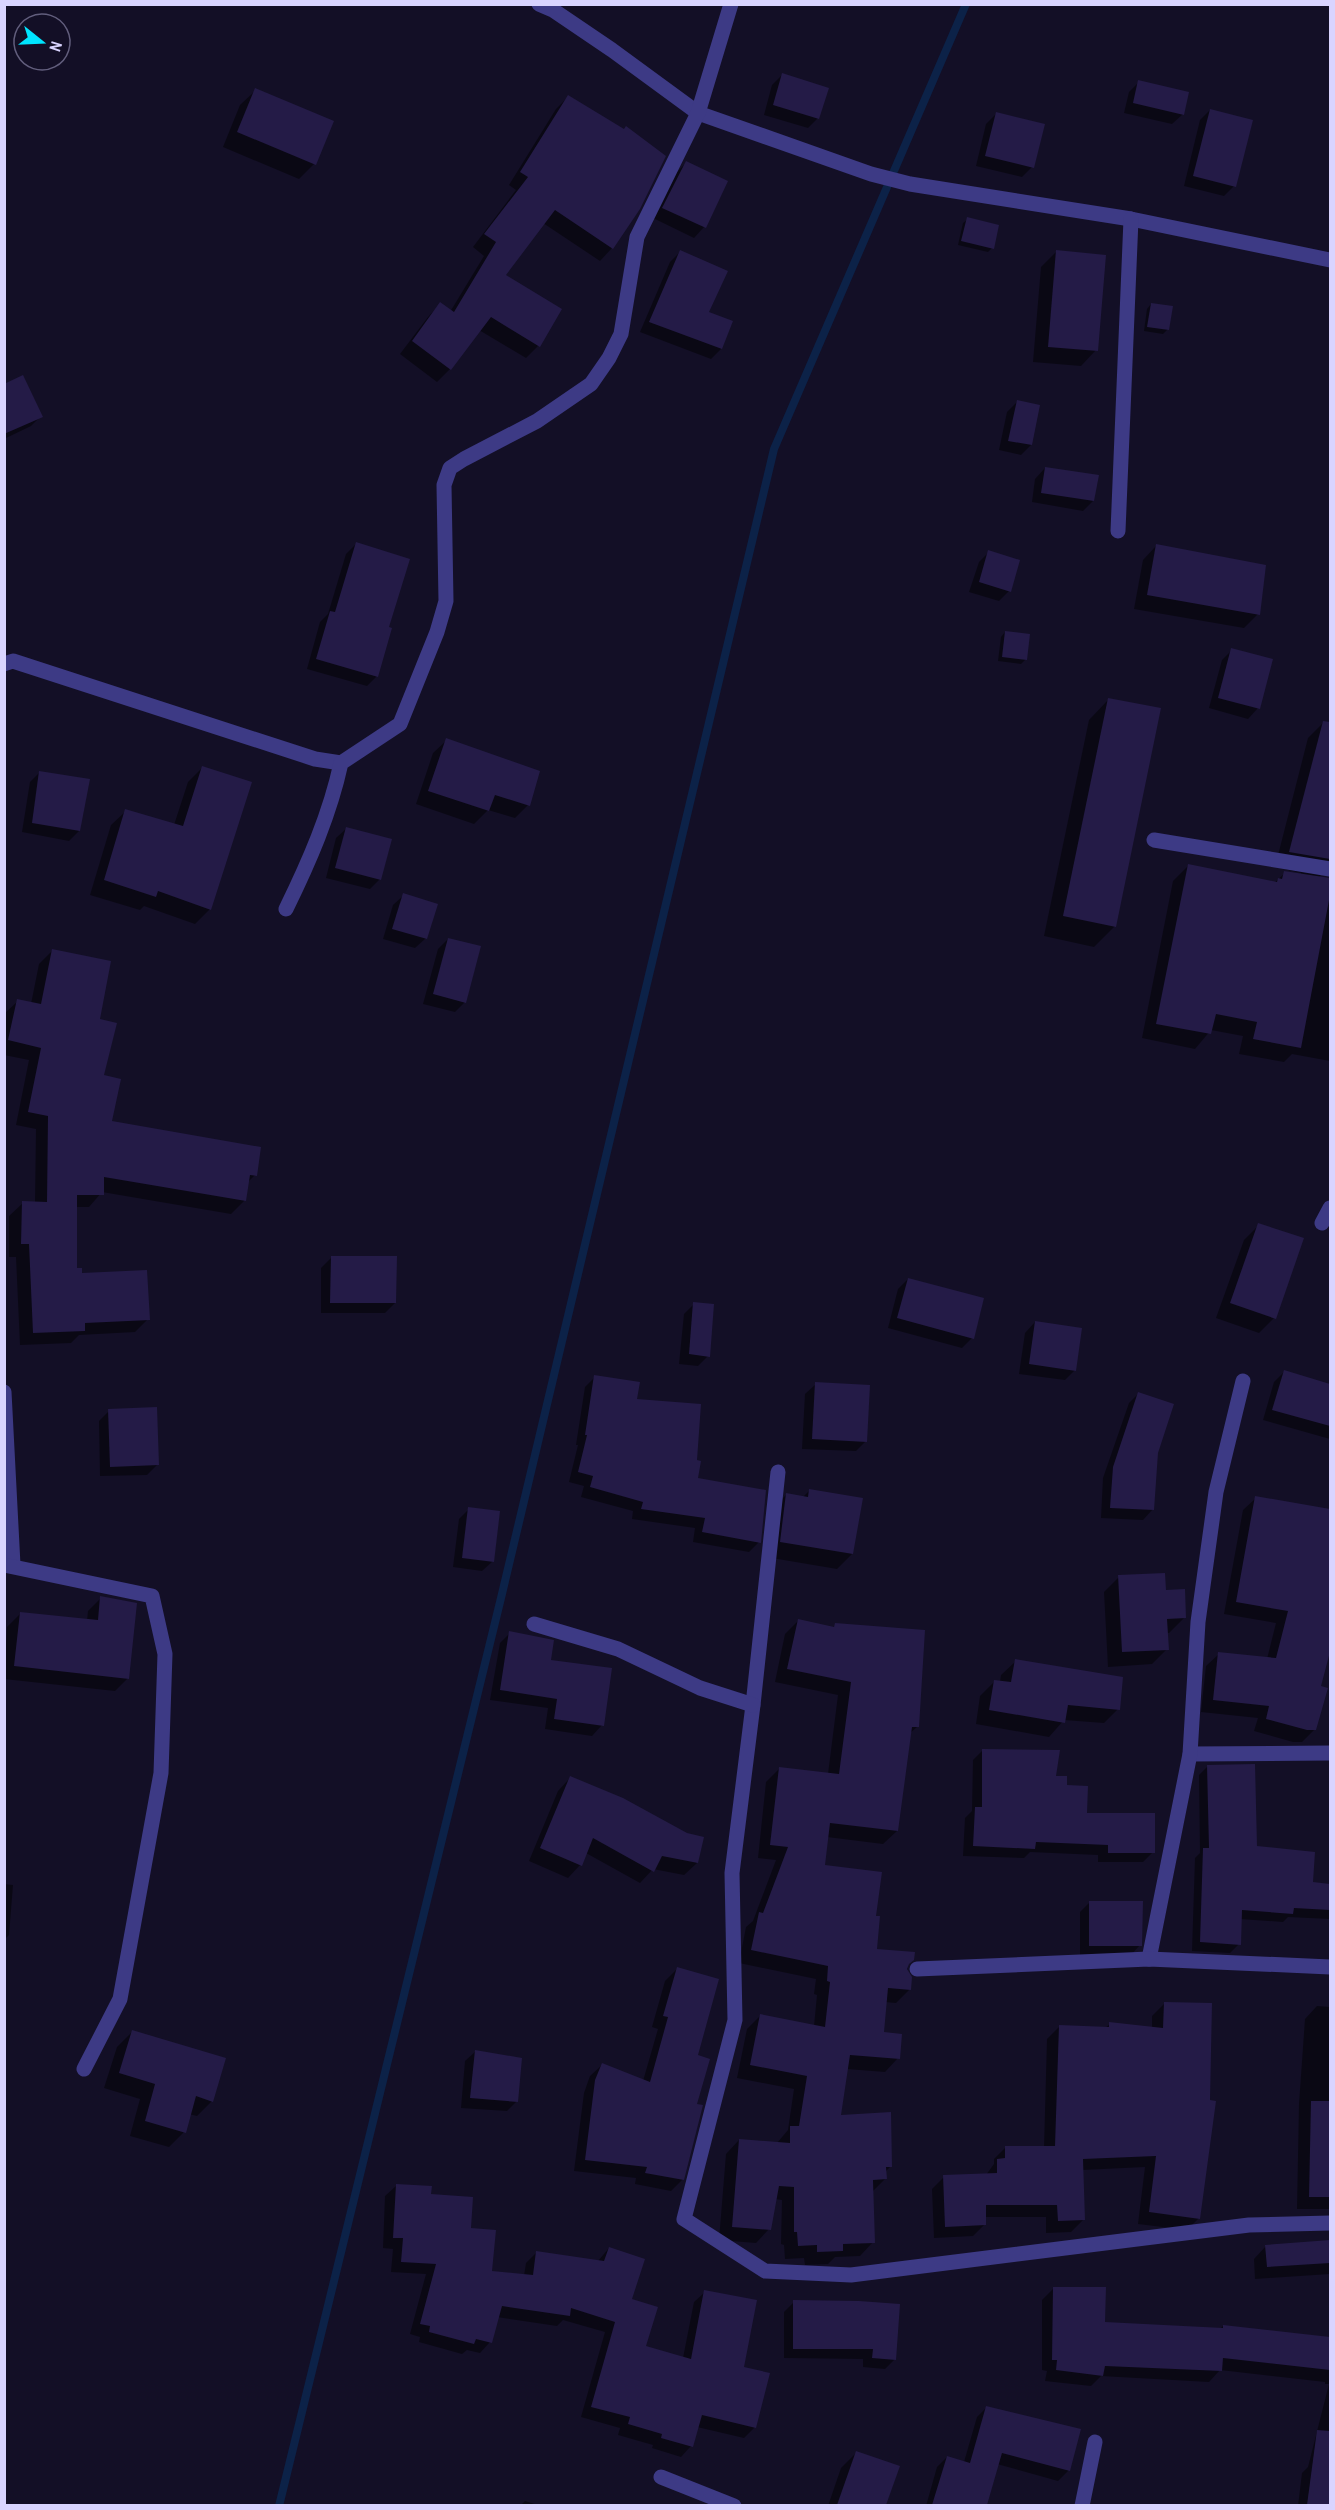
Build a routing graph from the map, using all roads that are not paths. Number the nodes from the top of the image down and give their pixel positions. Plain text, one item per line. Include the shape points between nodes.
1 (539, 4) edge
2 (731, 4) edge
3 (698, 113) junction
4 (1131, 219) junction
5 (1330, 260) edge
6 (1118, 531) dead end
7 (4, 664) edge
8 (341, 763) junction
9 (1154, 840) dead end
10 (1330, 869) edge
11 (286, 909) dead end
12 (1330, 1208) edge
13 (1322, 1223) dead end
14 (1243, 1381) dead end
15 (4, 1392) edge
16 (778, 1472) dead end
17 (9, 1565) edge
18 (534, 1624) dead end
19 (753, 1705) junction
20 (1330, 1753) edge
21 (1190, 1754) junction
22 (1149, 1959) junction
23 (1330, 1967) edge
24 (917, 1969) dead end
25 (84, 2069) dead end
26 (1330, 2223) edge
27 (1095, 2442) dead end
28 (661, 2477) dead end
29 (734, 2505) edge
30 (1082, 2505) edge

1 - 3 street via 612,50
2 - 3 street
3 - 4 street via 871,174
3 - 8 street via 637,237 621,334 591,384 537,422 450,468 444,485 447,601 437,632 400,724
4 - 5 street
4 - 6 street
7 - 8 street via 13,661 315,759
8 - 11 street via 334,795 309,862
9 - 10 street
12 - 13 street
14 - 21 street via 1216,1492 1198,1622
15 - 17 street
16 - 19 street
17 - 25 street via 152,1596 165,1654 161,1773 120,2000
18 - 19 street via 618,1649 700,1688
19 - 26 street via 732,1873 735,2020 684,2219 765,2271 851,2276 1238,2226
20 - 21 street
21 - 22 street
22 - 23 street
22 - 24 street
27 - 30 street
28 - 29 street

